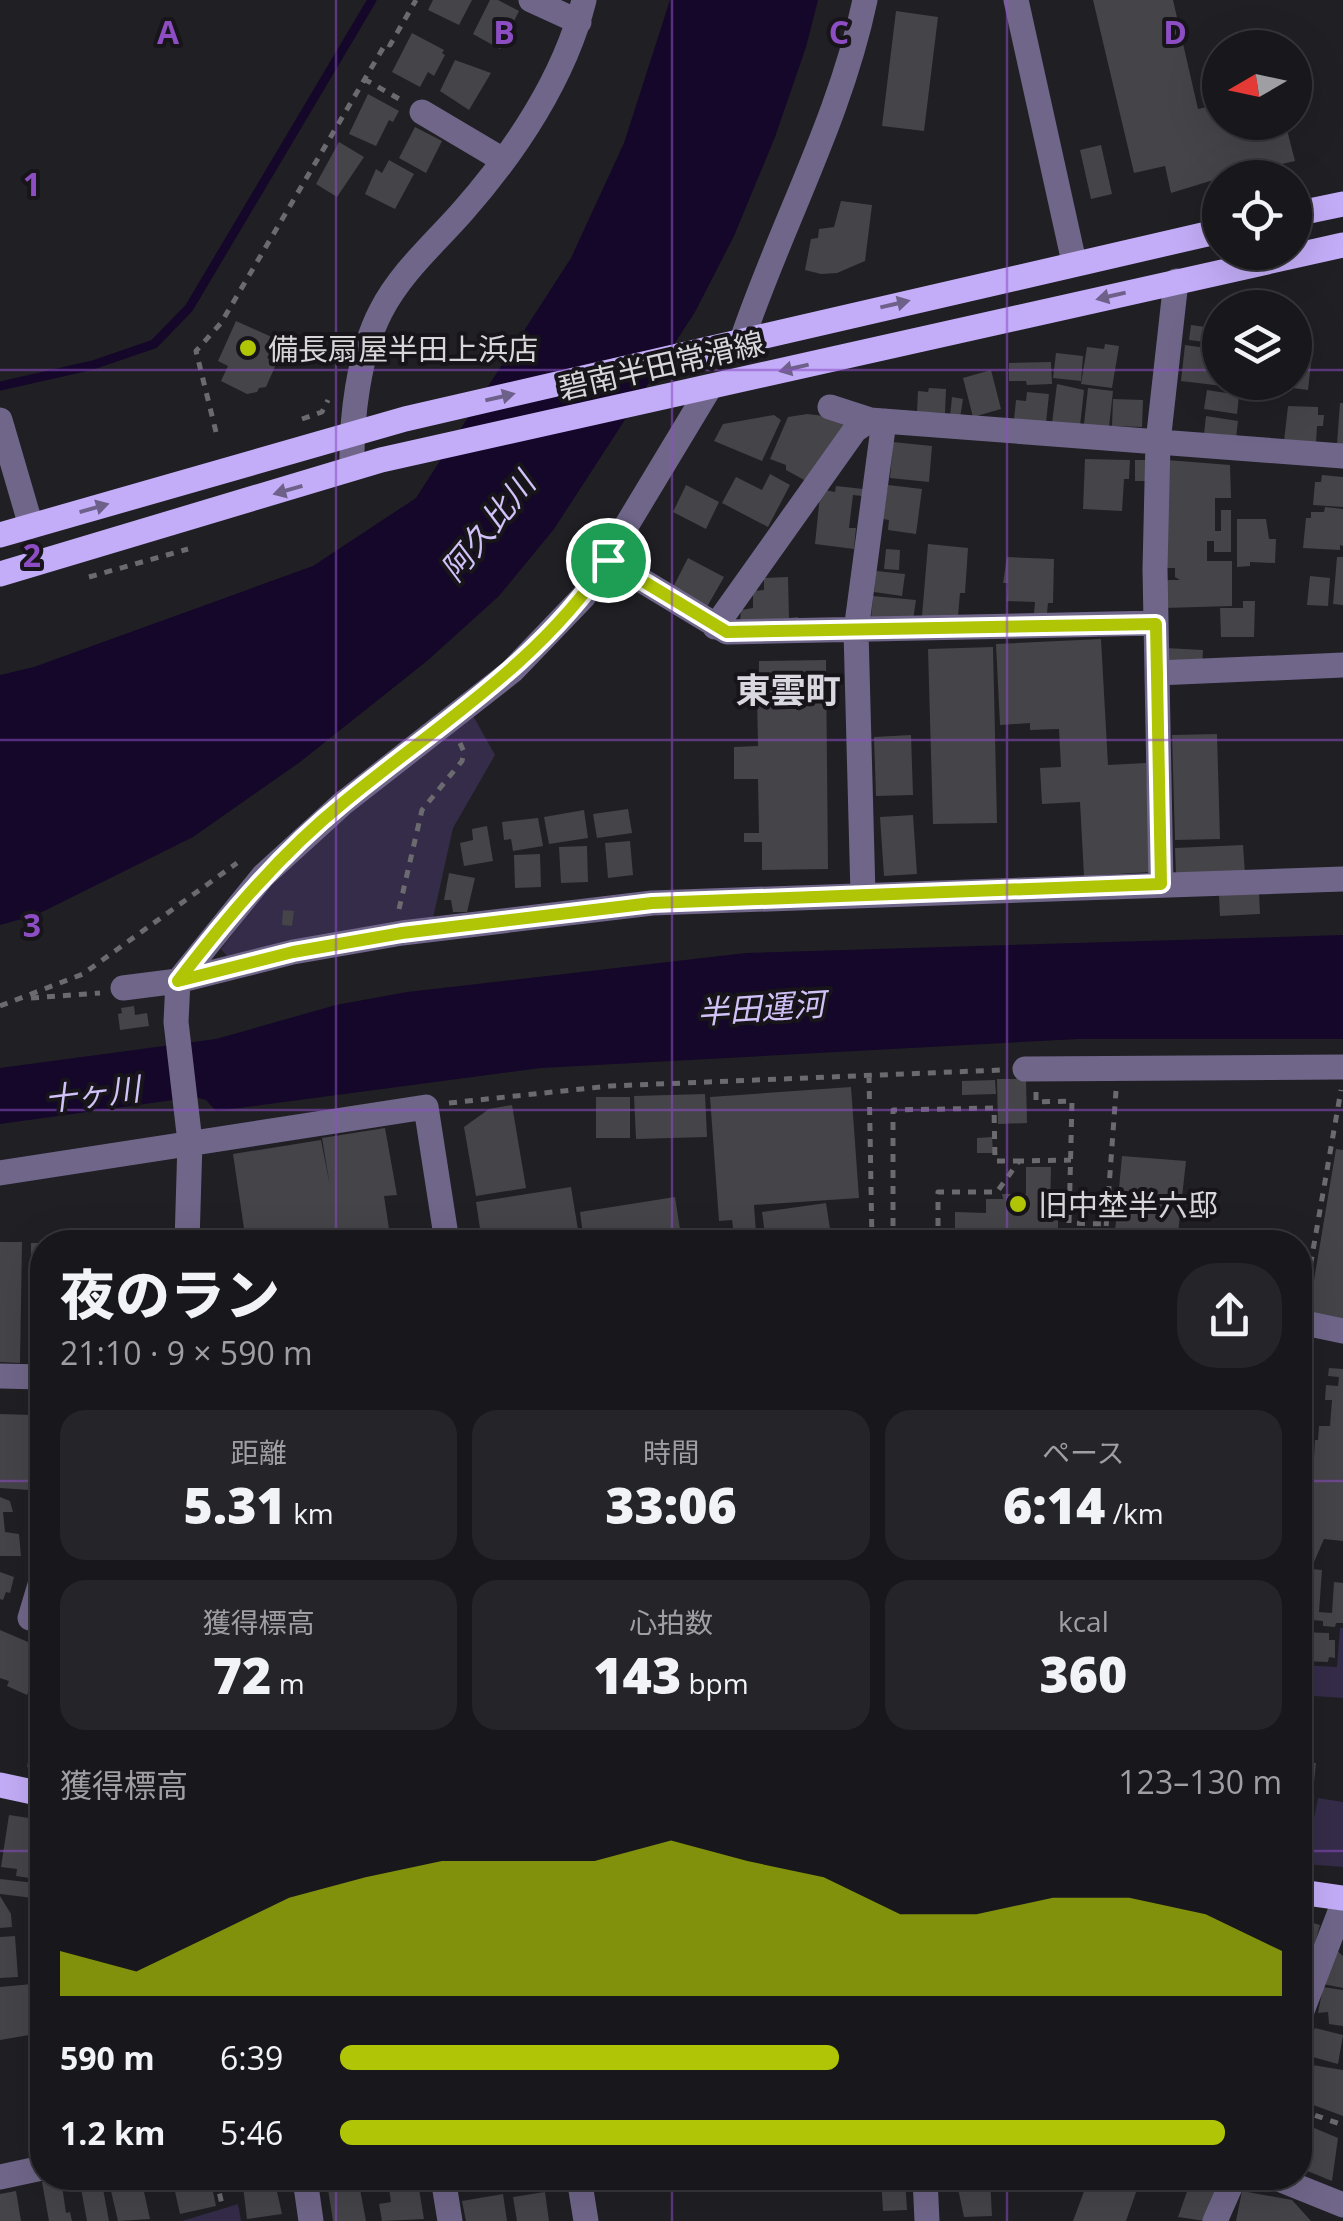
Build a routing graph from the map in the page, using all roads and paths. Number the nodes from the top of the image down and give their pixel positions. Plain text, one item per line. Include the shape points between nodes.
1 (416, 0) edge
2 (531, 0) edge
3 (865, 0) edge
4 (1016, 0) edge
5 (582, 11) edge
6 (364, 79) junction
7 (422, 112) joint
8 (503, 160) junction
9 (1343, 204) edge
10 (1312, 210) edge
11 (1202, 234) edge
12 (1343, 245) edge
13 (1074, 262) junction
14 (1176, 281) junction
15 (742, 340) junction
16 (710, 387) junction
17 (830, 407) dead end
18 (0, 420) edge
19 (877, 421) junction
20 (216, 432) dead end
21 (352, 433) junction
22 (1158, 442) junction
23 (1343, 456) edge
24 (352, 468) junction
25 (31, 526) junction
26 (0, 535) edge
27 (608, 560) junction
28 (0, 574) edge
29 (1156, 624) junction
30 (715, 626) junction
31 (856, 631) junction
32 (1343, 665) edge
33 (1157, 673) junction
34 (444, 724) junction
35 (239, 861) dead end
36 (1343, 880) edge
37 (1161, 884) junction
38 (863, 895) junction
39 (402, 933) junction
40 (178, 981) junction
41 (122, 988) joint
42 (23, 998) junction
43 (0, 1006) edge
44 (1343, 1067) edge
45 (1118, 1068) junction
46 (1030, 1069) junction
47 (868, 1075) junction
48 (1343, 1077) edge
49 (426, 1107) junction
50 (190, 1142) junction
51 (1072, 1160) junction
52 (1019, 1161) junction
53 (0, 1172) edge
54 (1107, 1224) junction
55 (186, 1230) edge
56 (445, 1230) edge
57 (872, 1230) edge
58 (893, 1230) edge
59 (938, 1230) edge
60 (1106, 1230) edge
61 (1312, 1254) edge
62 (1312, 1324) edge
63 (1343, 1330) edge
64 (0, 1376) edge
65 (30, 1377) edge
66 (0, 1786) edge
67 (30, 1792) edge
68 (1312, 1895) edge
69 (1343, 1901) edge
70 (1312, 1984) edge
71 (1312, 2114) edge
72 (1343, 2125) edge
73 (30, 2171) edge
74 (0, 2177) edge
75 (219, 2190) edge
76 (306, 2190) edge
77 (446, 2190) edge
78 (581, 2190) edge
79 (926, 2190) edge
80 (1229, 2190) edge
81 (1307, 2190) edge
82 (1343, 2204) edge
83 (223, 2209) dead end
84 (310, 2221) edge
85 (450, 2221) edge
86 (586, 2221) edge
87 (927, 2221) edge
88 (1215, 2221) edge

1 - 6 path
2 - 5 street
3 - 15 street via 832,115
4 - 13 street
5 - 8 street via 552,80
6 - 7 path
6 - 20 path via 221,322 196,351
7 - 8 street
8 - 21 street via 413,263 380,313 358,383
9 - 10 main road
11 - 13 main road, 碧南半田常滑線
12 - 14 main road, 碧南半田常滑線
15 -> 13 main road, 碧南半田常滑線
14 -> 16 main road, 碧南半田常滑線
14 - 22 street
21 -> 15 main road, 碧南半田常滑線
16 - 24 main road, 碧南半田常滑線
16 - 27 street
17 - 19 street
18 - 25 street
19 - 22 street
19 - 30 street via 855,430
19 - 31 street
21 - 24 street
25 -> 21 main road, 碧南半田常滑線
22 - 23 street
22 - 29 street
24 -> 28 main road, 碧南半田常滑線
25 - 26 main road, 碧南半田常滑線
27 - 30 street
27 - 34 street via 584,596 512,670
29 - 31 street
29 - 33 street
30 - 31 street via 727,632
31 - 38 street
32 - 33 street
33 - 37 street
34 - 39 path via 461,744 462,761 422,810 398,911
34 - 40 street via 263,876
35 - 42 path via 83,974
36 - 37 street
37 - 38 street
38 - 39 street via 652,903
39 - 40 street
40 - 41 street
40 - 50 street via 176,1022
41 - 42 path
42 - 43 path
44 - 45 street
45 - 46 street
45 - 54 path
46 - 47 path
46 - 51 path via 1036,1102 1072,1101
47 - 49 path via 610,1086
47 - 57 path
48 - 61 path
49 - 50 street
49 - 56 street
50 - 53 street
50 - 55 street
51 - 52 path
51 - 54 path via 1069,1223
52 - 58 path via 995,1161 994,1108 893,1110
52 - 59 path via 997,1192 938,1192
54 - 60 path
62 - 63 street
64 - 65 street
66 - 67 main road
68 - 69 main road
69 - 70 street
71 - 72 path
73 - 74 street
75 - 83 path
76 - 84 street
77 - 85 street
78 - 86 street
79 - 87 street
80 - 88 street
81 - 82 street

